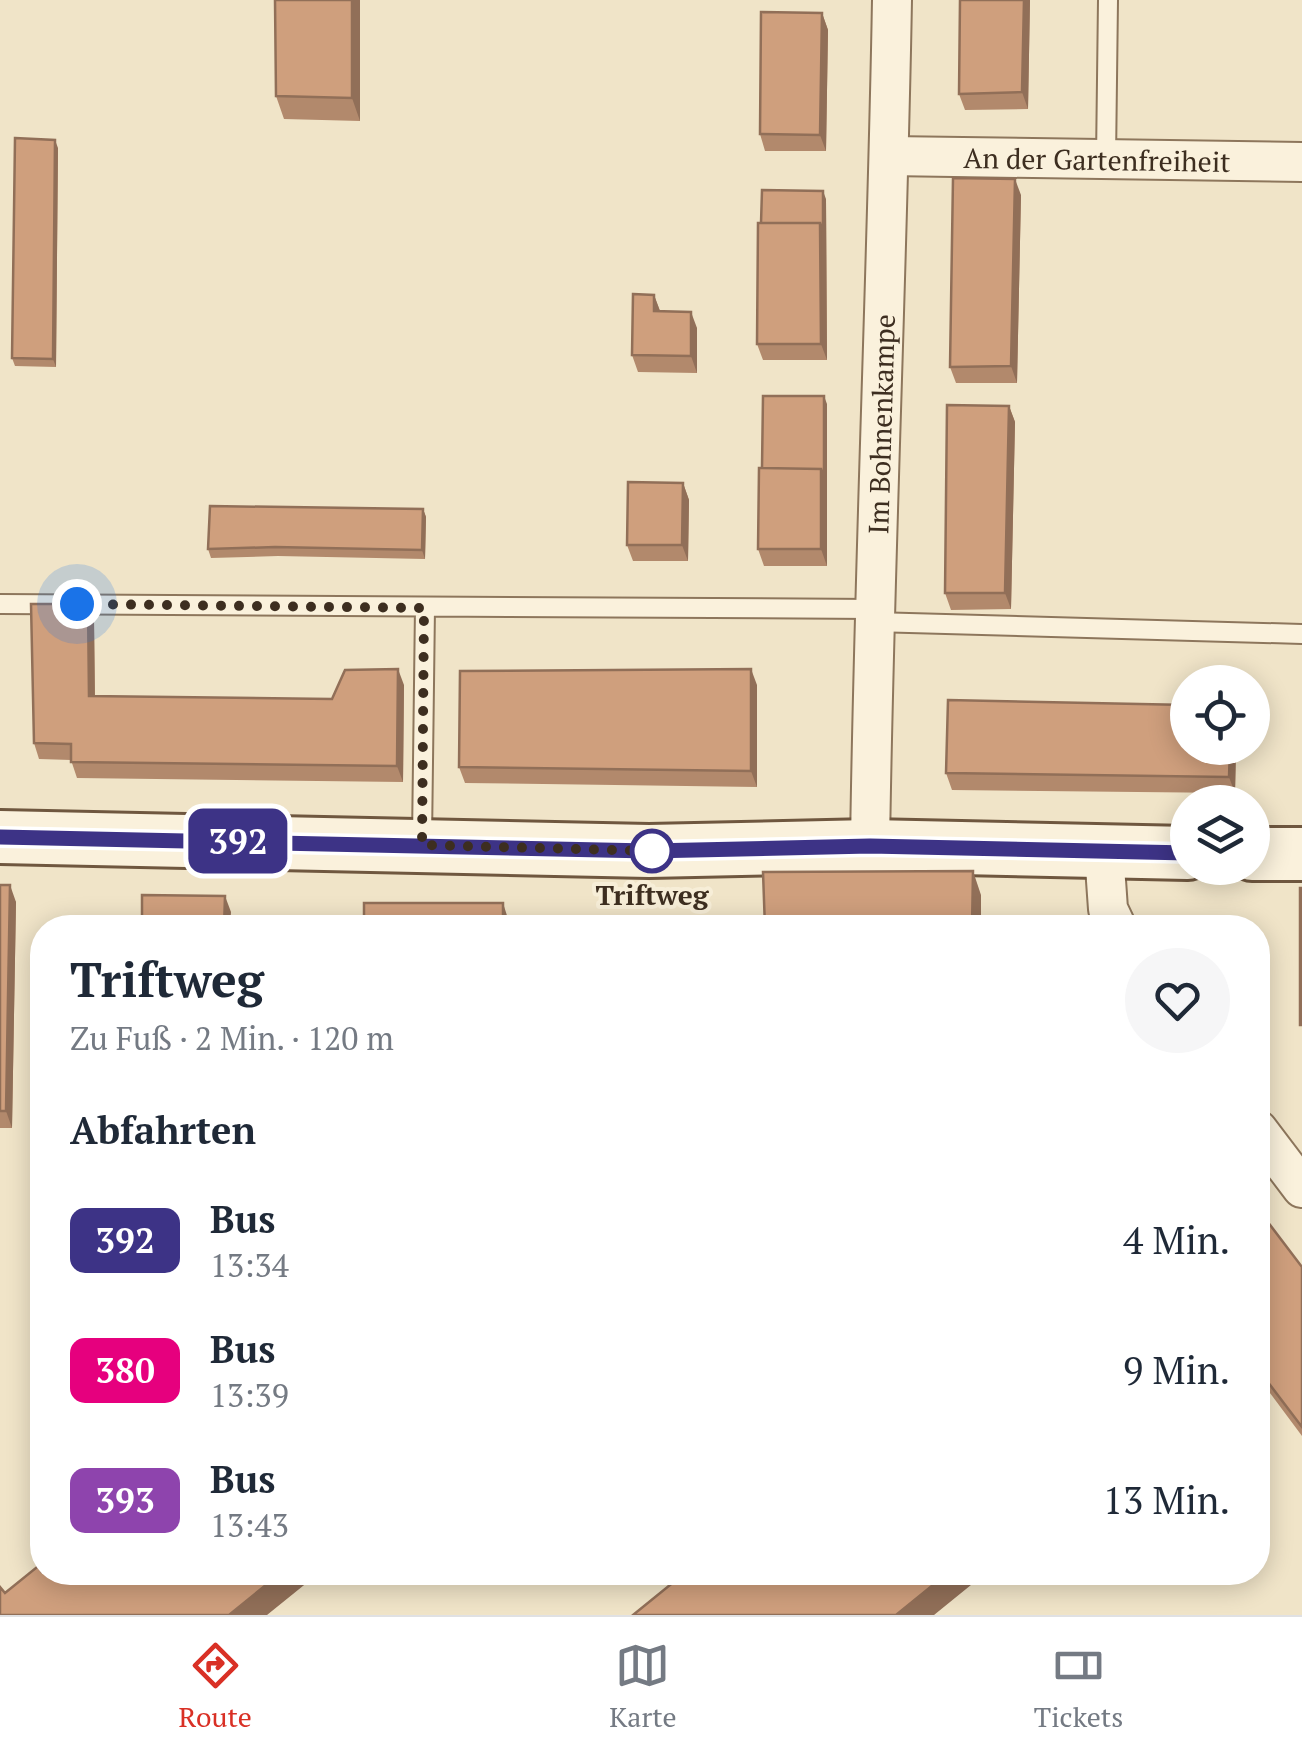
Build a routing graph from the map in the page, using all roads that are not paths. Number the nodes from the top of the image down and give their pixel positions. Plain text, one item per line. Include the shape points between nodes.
1 (892, 0) edge
2 (1108, 0) edge
3 (889, 156) junction
4 (1106, 159) junction
5 (1302, 162) edge
6 (0, 604) edge
7 (424, 608) junction
8 (874, 616) junction
9 (1302, 634) edge
10 (0, 837) edge
11 (422, 845) junction
12 (870, 846) junction
13 (1104, 852) junction
14 (1170, 853) edge
15 (1270, 854) edge
16 (1302, 854) edge
17 (1111, 915) edge
18 (1270, 1146) edge
19 (1302, 1188) edge

1 - 3 street, Im Bohnenkampe
2 - 4 lane
3 - 4 street, An der Gartenfreiheit
3 - 8 street, Im Bohnenkampe
4 - 5 street, An der Gartenfreiheit
6 - 7 lane
7 - 8 lane
7 - 11 lane
8 - 9 lane
8 - 12 street, Im Bohnenkampe
10 - 11 main road
11 - 12 main road via 649,851
12 - 13 main road
13 - 14 main road
13 - 17 street
15 - 16 main road
18 - 19 street

